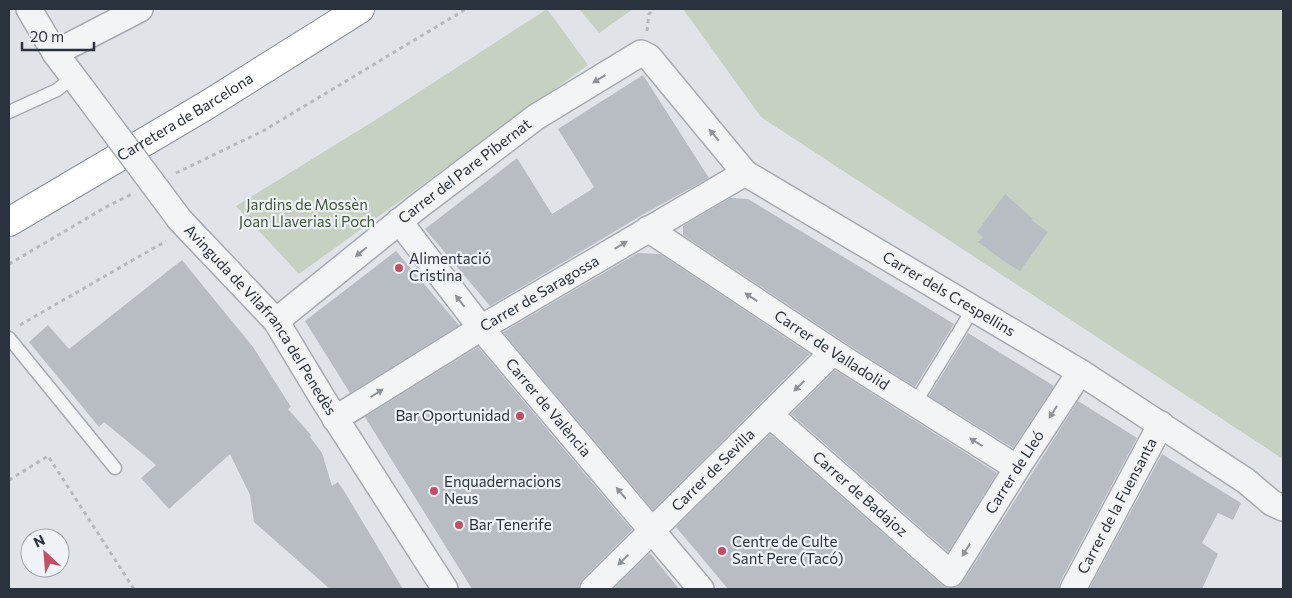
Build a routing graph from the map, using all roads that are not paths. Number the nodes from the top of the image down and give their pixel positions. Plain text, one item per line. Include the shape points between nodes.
1 (29, 9) edge
2 (140, 9) edge
3 (360, 9) edge
4 (55, 53) junction
5 (641, 54) joint
6 (76, 81) junction
7 (9, 112) edge
8 (745, 173) junction
9 (399, 221) junction
10 (9, 222) edge
11 (648, 229) junction
12 (973, 309) junction
13 (276, 321) junction
14 (482, 328) junction
15 (9, 338) edge
16 (833, 352) junction
17 (1080, 372) junction
18 (915, 403) junction
19 (770, 415) junction
20 (335, 419) junction
21 (1161, 424) junction
22 (115, 468) dead end
23 (1017, 468) junction
24 (1283, 508) edge
25 (652, 530) junction
26 (952, 574) joint
27 (445, 589) edge
28 (593, 589) edge
29 (701, 589) edge
30 (1073, 589) edge

1 - 4 street, Avinguda de Vilafranca del Penedès
2 - 4 street
3 - 10 highway, Carretera de Barcelona
4 - 6 street, Avinguda de Vilafranca del Penedès
8 -> 5 street, Carrer dels Crespellins via 650,57
5 -> 9 street, Carrer del Pare Pibernat via 536,117
6 - 7 lane
6 - 13 street, Avinguda de Vilafranca del Penedès, bridge via 184,224
8 - 11 street, Carrer de Saragossa
8 - 12 street, Carrer dels Crespellins
9 -> 13 street, Carrer del Pare Pibernat
14 -> 9 street, Carrer de València
14 -> 11 street, Carrer de Saragossa
16 -> 11 street, Carrer de Valladolid
12 - 17 street, Carrer dels Crespellins
12 - 18 lane
13 - 20 street, Avinguda de Vilafranca del Penedès
20 -> 14 street, Carrer de Saragossa
25 -> 14 street, Carrer de València
15 - 22 lane
16 - 18 street, Carrer de Valladolid
16 -> 19 street, Carrer de Sevilla
17 - 21 street, Carrer dels Crespellins
17 -> 23 street, Carrer de Lleó
23 -> 18 street, Carrer de Valladolid
19 - 25 street, Carrer de Sevilla
19 - 26 street, Carrer de Badajoz
20 - 27 street, Avinguda de Vilafranca del Penedès
21 - 24 street, Carrer dels Crespellins
21 - 30 street, Carrer de la Fuensanta
23 -> 26 street, Carrer de Lleó
25 -> 28 street, Carrer de Sevilla
25 - 29 street, Carrer de València

